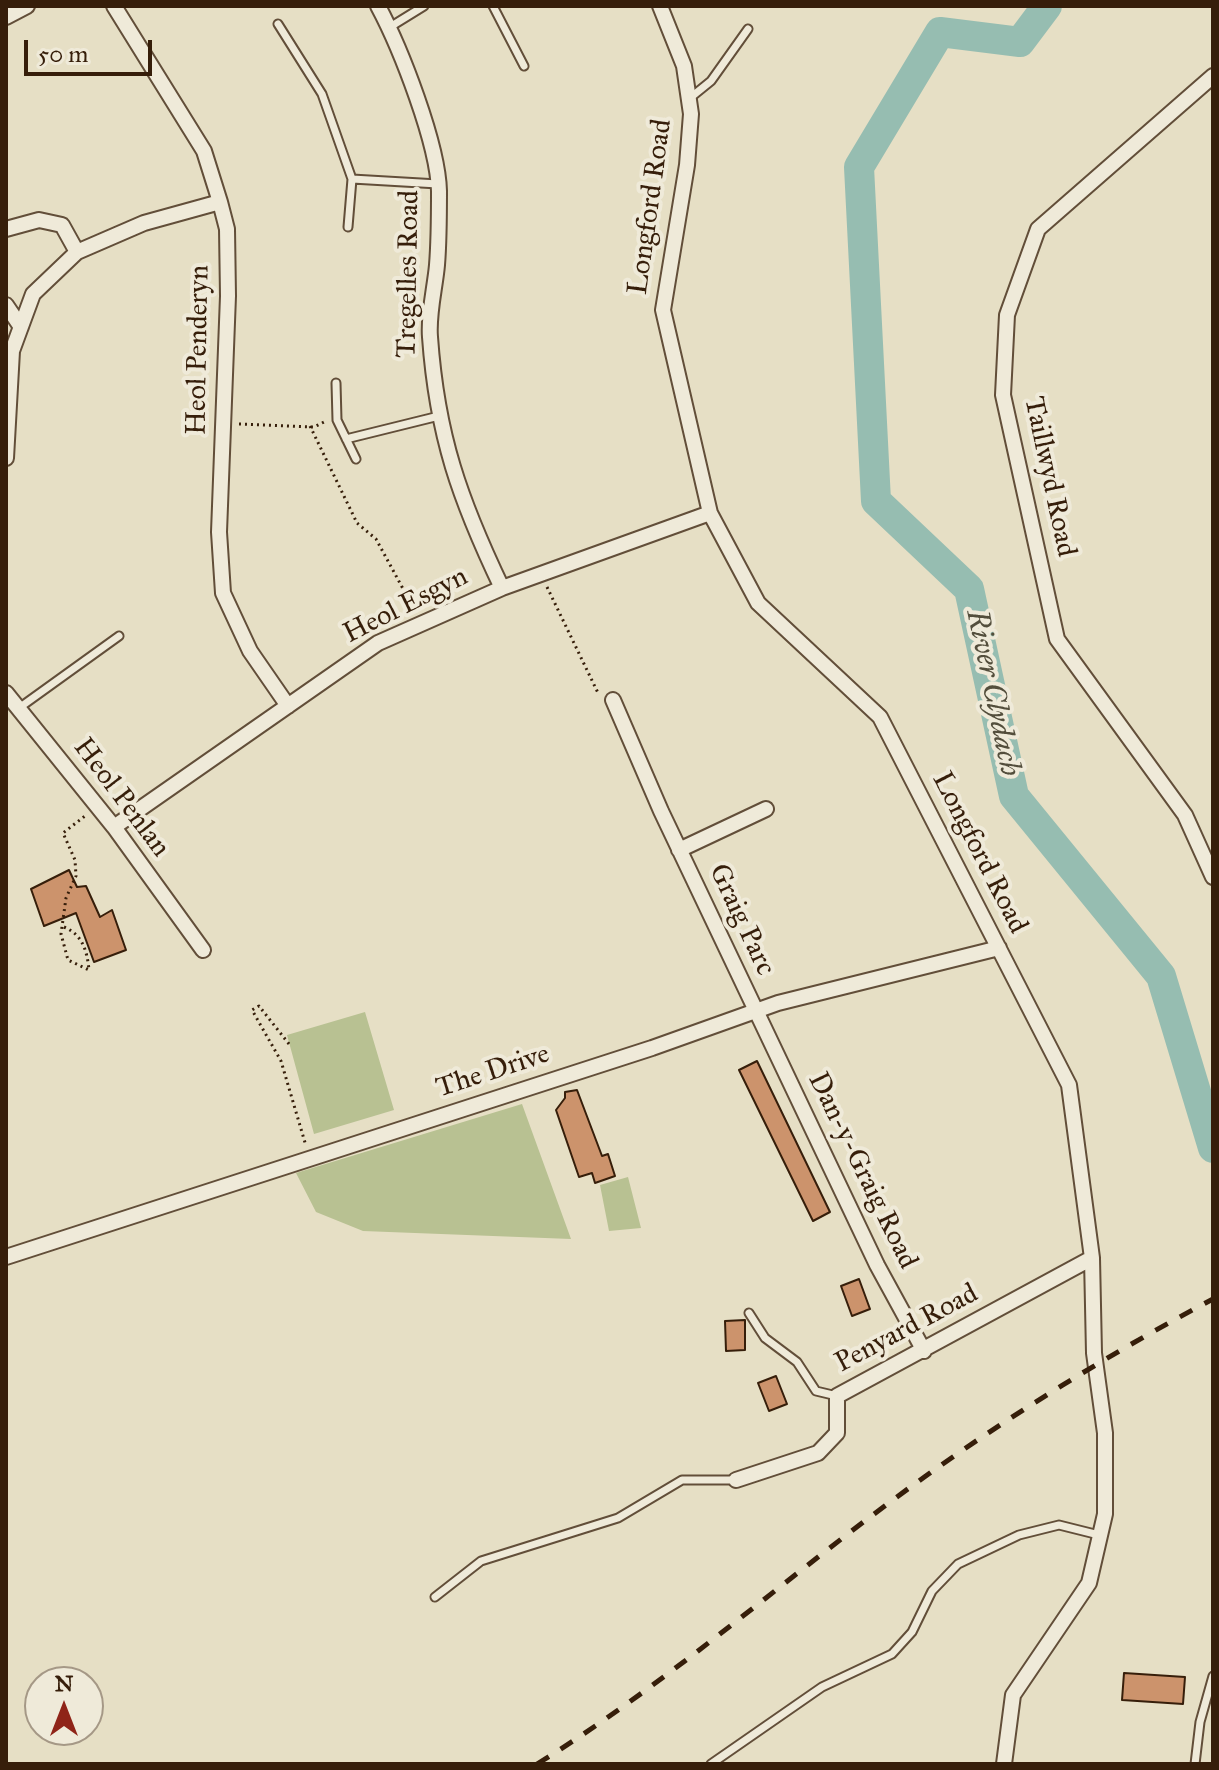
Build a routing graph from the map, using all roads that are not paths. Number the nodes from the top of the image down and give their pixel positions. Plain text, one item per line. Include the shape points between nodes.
1 (27, 6) edge
2 (114, 6) edge
3 (378, 6) edge
4 (424, 6) edge
5 (493, 6) edge
6 (660, 6) edge
7 (6, 17) edge
8 (278, 24) dead end
9 (390, 27) junction
10 (748, 29) dead end
11 (524, 66) dead end
12 (1213, 76) edge
13 (690, 98) junction
14 (352, 179) junction
15 (438, 184) junction
16 (220, 202) junction
17 (348, 227) dead end
18 (6, 229) edge
19 (77, 252) junction
20 (6, 305) edge
21 (21, 327) junction
22 (336, 383) dead end
23 (439, 416) junction
24 (346, 439) junction
25 (6, 458) edge
26 (356, 459) dead end
27 (710, 513) junction
28 (502, 588) junction
29 (119, 636) dead end
30 (6, 693) edge
31 (613, 700) road end
32 (288, 706) junction
33 (19, 708) junction
34 (766, 809) dead end
35 (114, 827) junction
36 (679, 850) junction
37 (1213, 877) edge
38 (999, 948) junction
39 (203, 950) dead end
40 (756, 1012) junction
41 (6, 1257) edge
42 (1092, 1258) junction
43 (749, 1313) dead end
44 (924, 1351) junction
45 (837, 1396) junction
46 (736, 1480) joint
47 (1101, 1536) junction
48 (435, 1597) dead end
49 (1213, 1669) edge
50 (1213, 1676) edge
51 (711, 1764) edge
52 (1004, 1764) edge
53 (1195, 1764) edge

1 - 7 street
2 - 16 street, Heol Penderyn via 204,151
3 - 9 street, Tregelles Road
4 - 9 lane
5 - 11 lane
6 - 13 street, Longford Road via 684,66
8 - 14 lane via 322,94
9 - 15 street, Tregelles Road via 426,130
10 - 13 lane via 711,81
12 - 37 street, Taillwyd Road via 1038,229 1007,315 1003,395 1057,639 1185,815
13 - 27 street, Longford Road via 687,165 663,310
14 - 15 lane
14 - 17 lane
15 - 23 street, Tregelles Road via 429,334
16 - 19 street via 144,223
16 - 32 street, Heol Penderyn via 227,229 228,296 219,532 223,593 250,651
18 - 19 street via 39,220 62,225
19 - 21 street via 33,294
20 - 21 street
21 - 25 street via 12,351
22 - 24 lane via 337,416
23 - 24 lane
23 - 28 street, Tregelles Road via 452,475
24 - 26 lane
27 - 28 street, Heol Esgyn
27 - 38 street, Longford Road via 758,603 880,717
28 - 32 street, Heol Esgyn via 378,643
29 - 33 lane
30 - 33 street, Heol Penlan
31 - 36 street, Graig Parc
32 - 35 street, Heol Esgyn
33 - 35 street, Heol Penlan
34 - 36 street, Graig Parc
35 - 39 street, Heol Penlan
36 - 40 street, Graig Parc
38 - 40 street, The Drive
38 - 42 street, Longford Road via 1069,1085
40 - 41 street, The Drive via 608,1070
40 - 44 street, Dan-y-Graig Road
42 - 44 street, Penyard Road
42 - 47 street, Longford Road via 1094,1353 1105,1433
43 - 45 lane via 765,1338 797,1362 816,1391
44 - 45 street, Penyard Road
45 - 46 street, Penyard Road via 837,1433 818,1453
46 - 48 lane via 682,1480 618,1518 481,1561
47 - 51 lane via 1059,1525 1019,1535 958,1564 932,1591 912,1632 892,1654 822,1687
47 - 52 street, Longford Road via 1089,1583 1013,1695
49 - 50 lane
50 - 53 lane

